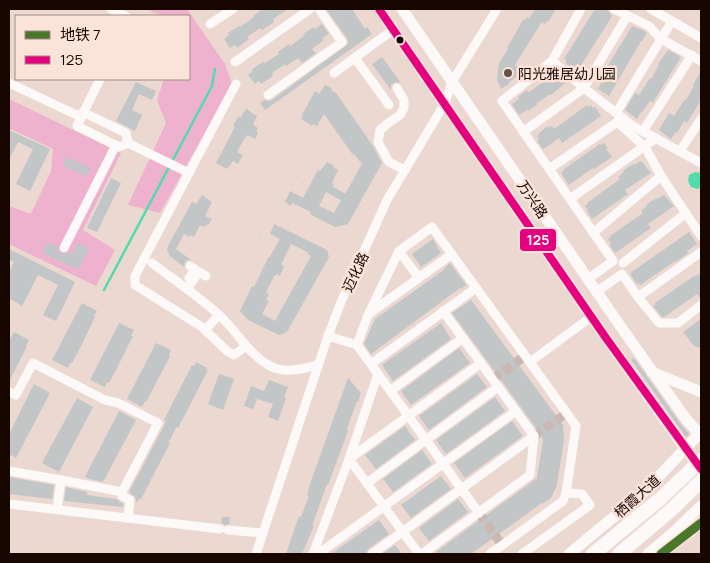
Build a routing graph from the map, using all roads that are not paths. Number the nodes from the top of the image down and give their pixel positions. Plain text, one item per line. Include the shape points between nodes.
1 (110, 9) edge
2 (233, 9) edge
3 (310, 9) edge
4 (319, 9) edge
5 (380, 9) edge
6 (402, 9) edge
7 (497, 9) edge
8 (581, 9) edge
9 (614, 9) edge
10 (651, 9) edge
11 (124, 15) edge
12 (627, 16) junction
13 (672, 21) junction
14 (210, 24) dead end
15 (394, 29) junction
16 (701, 38) edge
17 (661, 40) junction
18 (692, 55) junction
19 (355, 58) junction
20 (552, 61) junction
21 (701, 61) edge
22 (235, 62) dead end
23 (334, 72) road end
24 (100, 80) edge
25 (9, 82) edge
26 (452, 82) junction
27 (236, 84) dead end
28 (397, 88) dead end
29 (584, 88) junction
30 (268, 94) dead end
31 (445, 102) junction
32 (389, 105) dead end
33 (82, 115) junction
34 (618, 118) junction
35 (701, 119) edge
36 (643, 131) junction
37 (523, 132) junction
38 (656, 138) junction
39 (128, 143) junction
40 (116, 146) junction
41 (645, 147) junction
42 (680, 151) junction
43 (701, 163) edge
44 (549, 169) junction
45 (405, 170) junction
46 (189, 173) junction
47 (661, 176) junction
48 (570, 199) junction
49 (686, 213) junction
50 (593, 233) junction
51 (701, 236) edge
52 (64, 248) dead end
53 (400, 251) junction
54 (701, 252) edge
55 (452, 254) junction
56 (612, 261) junction
57 (152, 263) dead end
58 (623, 263) junction
59 (198, 271) dead end
60 (622, 274) junction
61 (419, 278) junction
62 (588, 279) junction
63 (185, 288) junction
64 (476, 288) junction
65 (596, 292) junction
66 (638, 297) junction
67 (701, 305) edge
68 (443, 311) junction
69 (219, 315) junction
70 (368, 315) junction
71 (591, 317) junction
72 (205, 330) junction
73 (328, 336) junction
74 (463, 338) junction
75 (357, 345) junction
76 (246, 346) junction
77 (530, 362) junction
78 (481, 363) junction
79 (371, 364) junction
80 (318, 365) junction
81 (652, 372) junction
82 (378, 374) junction
83 (498, 387) junction
84 (390, 391) junction
85 (701, 392) edge
86 (9, 393) edge
87 (516, 411) junction
88 (408, 416) junction
89 (701, 434) edge
90 (534, 436) junction
91 (426, 440) junction
92 (685, 449) junction
93 (350, 459) junction
94 (701, 460) edge
95 (442, 463) junction
96 (701, 469) edge
97 (9, 471) edge
98 (61, 480) junction
99 (701, 481) edge
100 (367, 483) junction
101 (462, 490) junction
102 (122, 492) junction
103 (566, 493) junction
104 (9, 504) edge
105 (384, 506) junction
106 (701, 506) edge
107 (58, 510) junction
108 (479, 513) junction
109 (128, 518) junction
110 (403, 532) junction
111 (263, 533) junction
112 (256, 554) edge
113 (313, 554) edge
114 (318, 554) edge
115 (372, 554) edge
116 (421, 554) edge
117 (490, 554) edge
118 (522, 554) edge
119 (569, 554) edge
120 (593, 554) edge
121 (619, 554) edge
122 (648, 554) edge

1 - 11 street
2 - 14 street
3 - 22 street
4 - 30 street via 342,42
5 - 15 main road, 万兴路
6 - 26 main road, 万兴路
7 - 26 street, 迈化路
8 - 20 street
9 - 12 street
10 - 13 street
12 - 17 street via 649,26
12 - 29 street
13 - 16 street
13 - 17 street
15 - 19 street
15 - 31 main road, 万兴路
17 - 18 street
17 - 34 street
18 - 21 street
18 - 36 street
19 - 23 street
19 - 32 street
20 - 29 street
20 - 37 street via 502,101
24 - 33 street
25 - 33 street
26 - 31 street, 迈化路
26 - 62 main road, 万兴路
27 - 46 street
28 - 45 street via 404,100 404,108 380,130 378,142 389,162
29 - 34 street
29 - 37 street
31 - 45 street, 迈化路
31 - 71 main road, 万兴路
33 - 39 street via 126,133
33 - 40 street via 76,126
34 - 36 street
34 - 41 street
34 - 44 street
35 - 42 street
36 - 38 street
37 - 44 street
38 - 41 street
38 - 42 street
39 - 40 street
39 - 46 street
40 - 52 street
41 - 47 street
41 - 48 street
42 - 43 street
44 - 48 street
45 - 73 street, 迈化路 via 387,200
46 - 72 street via 135,276 135,285
47 - 49 street
47 - 50 street
48 - 50 street
49 - 51 street
49 - 58 street
50 - 56 street
53 - 55 street via 432,227
53 - 61 street
53 - 70 street
54 - 66 street
55 - 61 street
55 - 64 street
56 - 58 street
56 - 62 street
57 - 63 street
58 - 60 street
59 - 63 street
60 - 65 street
60 - 66 street
61 - 70 street
62 - 65 main road, 万兴路
63 - 69 street
64 - 68 street
64 - 77 street
65 - 81 main road, 万兴路
66 - 67 street via 659,324 678,323
68 - 74 street
68 - 79 street
69 - 72 street
69 - 76 street
70 - 75 street
71 - 77 street
71 - 92 main road, 万兴路
72 - 76 street via 234,355
73 - 75 street
73 - 80 street, 迈化路
74 - 78 street
74 - 84 street
75 - 79 street
76 - 80 street via 259,359 282,370
77 - 103 street via 576,426
78 - 83 street
78 - 88 street
79 - 82 street
80 - 111 street, 迈化路
81 - 85 main road
81 - 89 main road, 万兴路
82 - 84 street
82 - 93 street
83 - 87 street
83 - 91 street
84 - 88 street
86 - 102 street via 16,395 33,363 158,423
87 - 90 street
87 - 95 street
88 - 91 street
88 - 93 street
89 - 92 main road, 栖霞大道
90 - 101 street
90 - 108 street via 530,475
91 - 95 street
91 - 100 street
92 - 96 main road, 万兴路
92 - 119 main road, 栖霞大道 via 644,492
93 - 100 street
93 - 113 street
94 - 120 highway, 栖霞大道 via 660,499
95 - 101 street
95 - 105 street
97 - 98 street
98 - 102 street
98 - 107 street
99 - 121 highway
100 - 105 street
101 - 108 street
101 - 110 street
102 - 109 street via 122,496 130,500
103 - 117 street via 563,501
103 - 118 street via 582,494 590,505
104 - 107 street
105 - 110 street
105 - 114 street
106 - 122 main road
107 - 109 street
108 - 116 street
109 - 111 street
110 - 115 street
110 - 116 street
111 - 112 street, 迈化路

